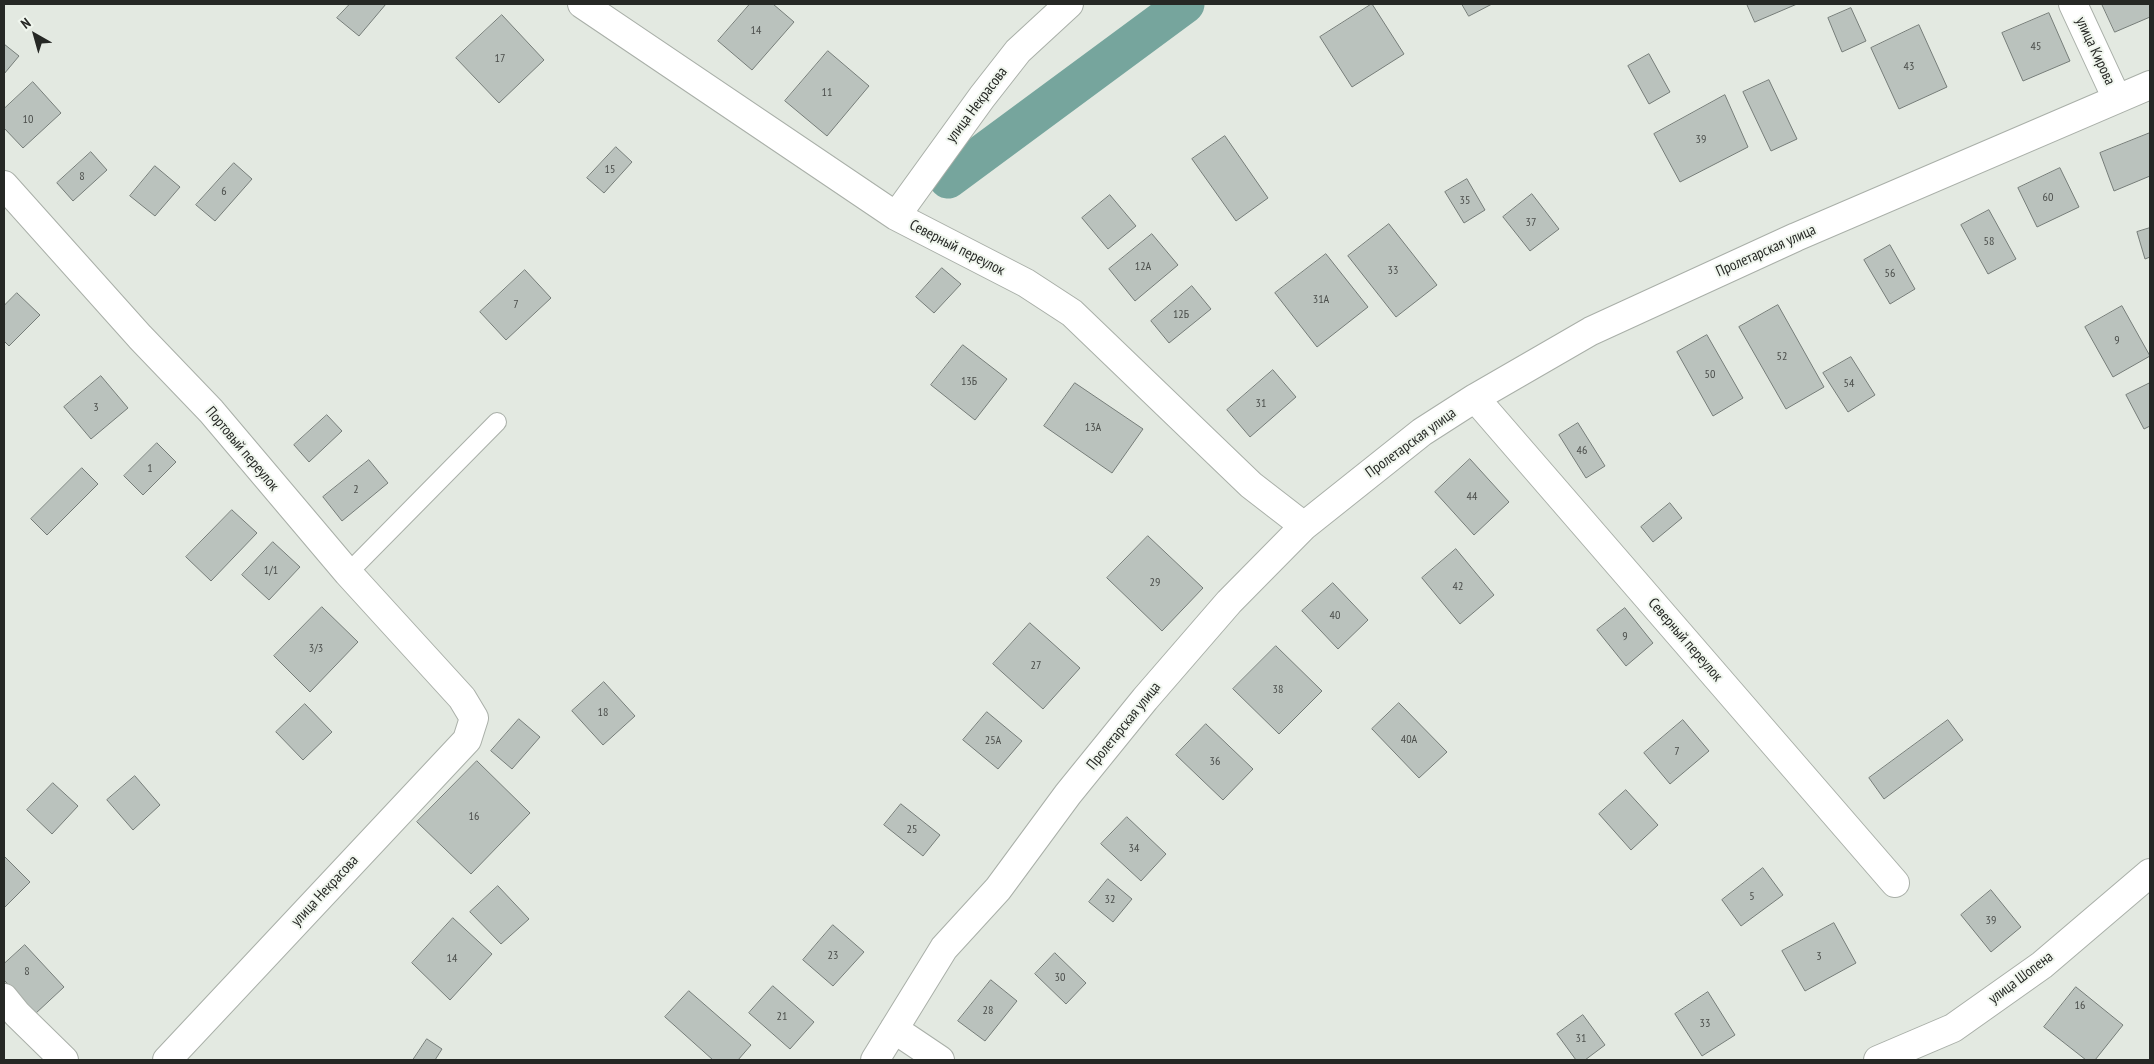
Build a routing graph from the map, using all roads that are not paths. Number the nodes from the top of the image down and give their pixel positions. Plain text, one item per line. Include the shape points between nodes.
1 (582, 4) edge
2 (1069, 4) edge
3 (2073, 4) edge
4 (2150, 85) edge
5 (2117, 99) junction
6 (4, 185) edge
7 (896, 216) junction
8 (1475, 398) junction
9 (497, 422) dead end
10 (1304, 526) junction
11 (348, 573) junction
12 (474, 718) joint
13 (2150, 873) edge
14 (1895, 883) dead end
15 (4, 998) edge
16 (894, 1029) junction
17 (64, 1060) edge
18 (167, 1060) edge
19 (874, 1060) edge
20 (940, 1060) edge
21 (1878, 1060) edge

1 - 7 street, Северный переулок
2 - 7 street, улица Некрасова via 1018,51
3 - 5 street, улица Кирова
4 - 5 street, Пролетарская улица
5 - 8 street, Пролетарская улица via 1796,237 1591,331
6 - 11 street, Портовый переулок via 211,411
7 - 10 street, Северный переулок via 1026,283 1072,313 1251,485
8 - 10 street, Пролетарская улица via 1422,432
8 - 14 street, Северный переулок
9 - 11 lane
10 - 16 street, Пролетарская улица via 1229,602 1144,699 998,889 944,948
11 - 12 street, Портовый переулок via 462,698
12 - 18 street, улица Некрасова via 467,740
13 - 21 street, улица Шопена via 2042,965 1953,1028
15 - 17 street via 16,1014
16 - 19 street, Пролетарская улица
16 - 20 street

